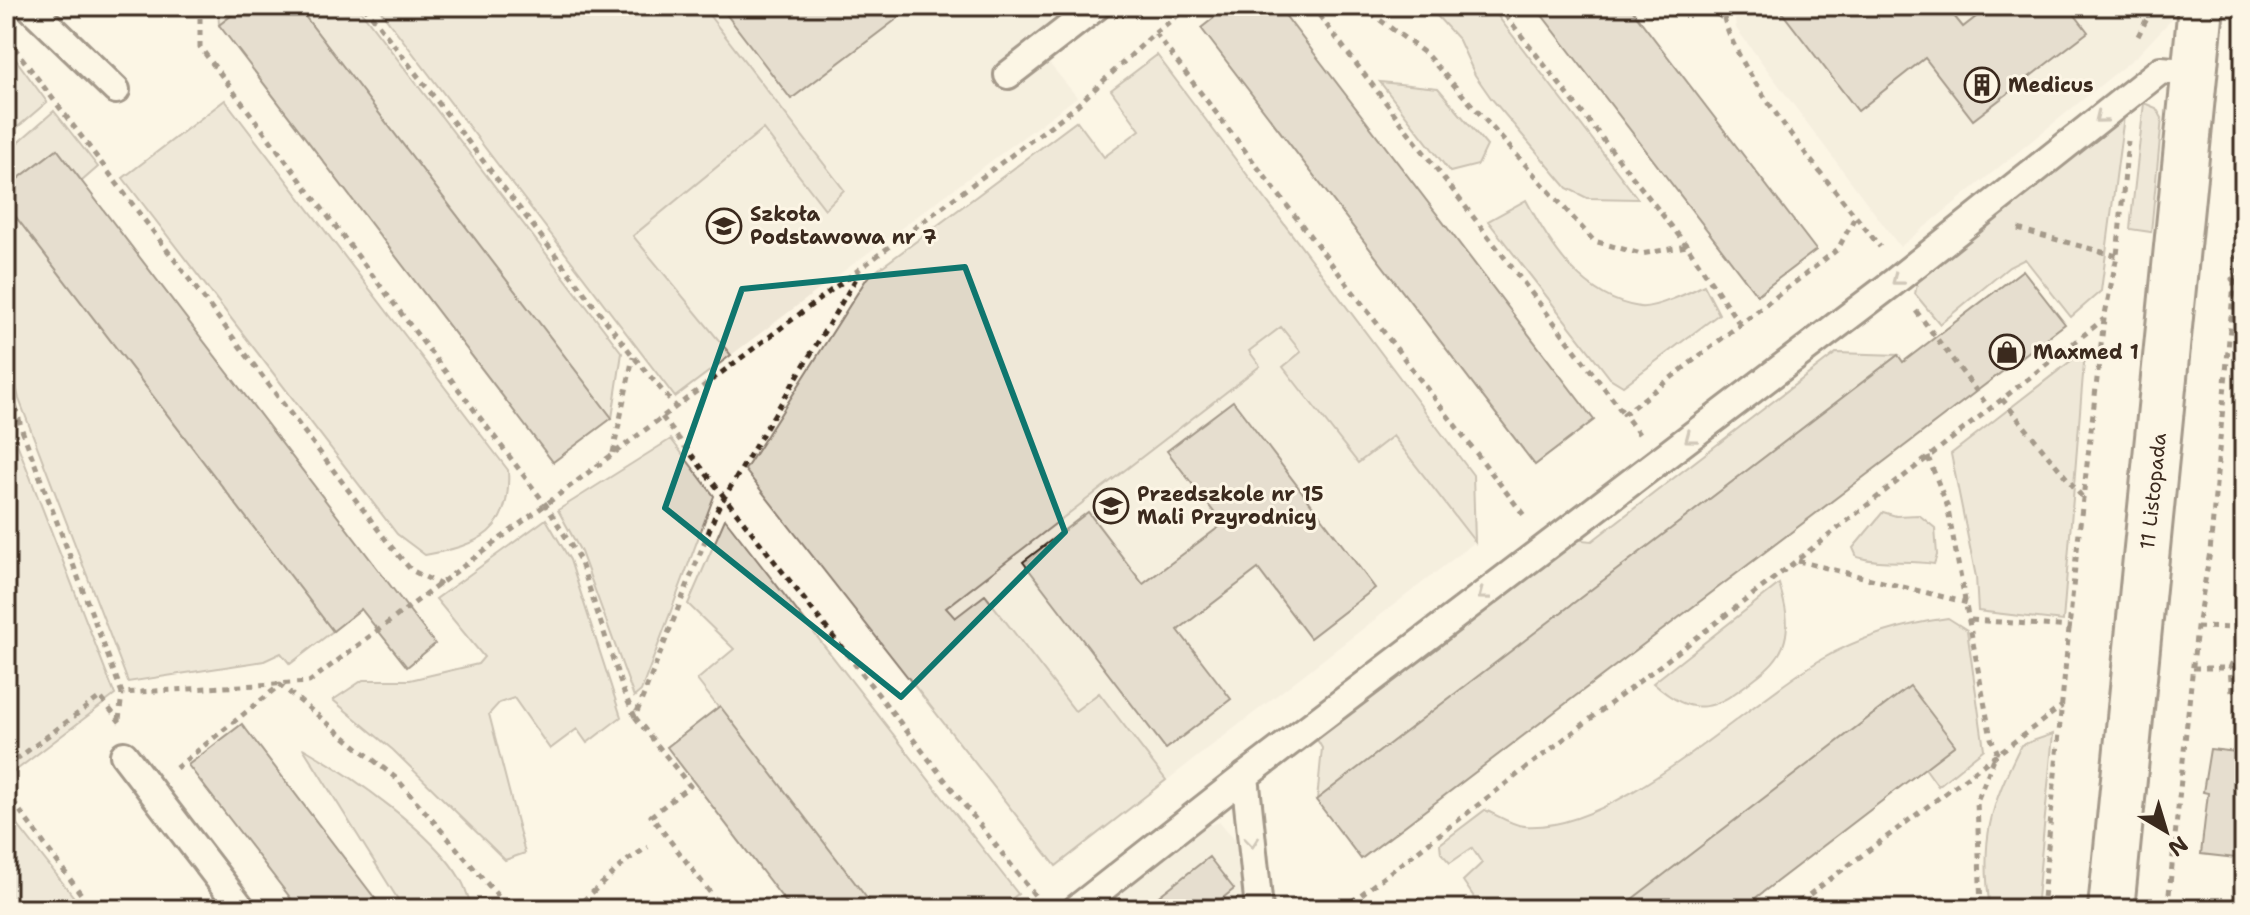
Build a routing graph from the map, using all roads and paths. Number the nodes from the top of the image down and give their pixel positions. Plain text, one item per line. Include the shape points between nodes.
1 (29, 6) edge
2 (200, 6) edge
3 (364, 6) edge
4 (1097, 6) edge
5 (1190, 6) edge
6 (1312, 6) edge
7 (1361, 6) edge
8 (1498, 6) edge
9 (1709, 6) edge
10 (1722, 6) edge
11 (2154, 6) edge
12 (2201, 6) edge
13 (1723, 18) junction
14 (1155, 33) junction
15 (2138, 36) dead end
16 (6, 38) edge
17 (2178, 71) junction
18 (1008, 75) dead end
19 (116, 90) dead end
20 (2133, 92) junction
21 (2244, 170) edge
22 (1987, 209) junction
23 (1856, 215) junction
24 (1869, 232) dead end
25 (1687, 246) junction
26 (2117, 256) junction
27 (863, 267) junction
28 (2244, 274) edge
29 (2232, 279) junction
30 (1894, 282) junction
31 (2244, 293) edge
32 (2104, 319) junction
33 (1741, 326) junction
34 (633, 356) junction
35 (6, 372) edge
36 (2002, 399) junction
37 (676, 407) junction
38 (1990, 409) junction
39 (1624, 414) junction
40 (662, 417) junction
41 (1647, 445) dead end
42 (612, 455) junction
43 (1928, 457) junction
44 (725, 498) junction
45 (2084, 499) junction
46 (546, 505) junction
47 (1530, 524) dead end
48 (1797, 560) junction
49 (441, 585) junction
50 (1968, 603) junction
51 (1971, 620) junction
52 (2072, 627) junction
53 (2197, 627) junction
54 (2244, 628) edge
55 (2244, 637) edge
56 (2193, 668) junction
57 (2230, 668) junction
58 (280, 685) junction
59 (2232, 692) dead end
60 (122, 693) junction
61 (2062, 706) junction
62 (635, 717) junction
63 (119, 721) dead end
64 (1997, 751) junction
65 (124, 755) dead end
66 (1245, 776) junction
67 (6, 792) edge
68 (648, 847) dead end
69 (2169, 894) dead end
70 (1042, 904) dead end
71 (92, 909) edge
72 (242, 909) edge
73 (509, 909) edge
74 (574, 909) edge
75 (723, 909) edge
76 (1076, 909) edge
77 (1259, 909) edge
78 (1342, 909) edge
79 (1790, 909) edge
80 (1981, 909) edge
81 (2042, 909) edge
82 (2111, 909) edge

1 - 19 lane
2 - 46 path via 200,47
3 - 34 path
4 - 18 lane
5 - 14 path
6 - 39 path
7 - 25 path via 1426,54 1594,241 1641,254
8 - 25 path
9 - 13 path
10 - 13 path
11 - 15 path
12 - 17 street, 11 Listopada
13 - 23 path via 1735,50 1769,102
14 - 27 path via 1073,109
14 - 47 path
16 - 49 path via 389,544 411,570
17 - 20 lane
17 - 82 street, 11 Listopada
20 -> 22 lane
20 - 26 path
21 - 29 path
22 - 26 path via 1999,223
22 -> 30 lane
23 - 24 path
23 - 33 path via 1838,249
25 - 33 path
26 - 32 path
27 - 37 path
27 - 44 path
28 - 29 path
29 - 31 path
29 - 53 path via 2210,552
30 - 38 path
30 -> 66 lane
32 - 36 path
32 - 45 path
33 - 39 path
34 - 37 path
34 - 42 path
35 - 60 path via 22,430
36 - 38 path
36 - 45 path
37 - 40 path
38 - 43 path
39 - 41 path
40 - 42 path
40 - 44 path
42 - 46 path
43 - 48 path
43 - 50 path via 1947,505
44 - 62 path
44 - 70 path
45 - 52 path
46 - 49 path
46 - 62 path via 580,560
48 - 50 path
48 - 78 path
49 - 58 path via 309,682
50 - 51 path
51 - 52 path
51 - 64 path
52 - 61 path
53 - 54 path
53 - 56 path
55 - 57 path
56 - 57 path
56 - 69 path
57 - 59 path
58 - 60 path
58 - 73 path via 397,779
60 - 63 path
61 - 64 path
61 - 81 path
62 - 75 path via 690,786 651,816
64 - 79 path
64 - 80 path via 1977,801
65 - 72 lane
66 - 76 lane
66 -> 77 lane
67 - 71 path
68 - 74 path

